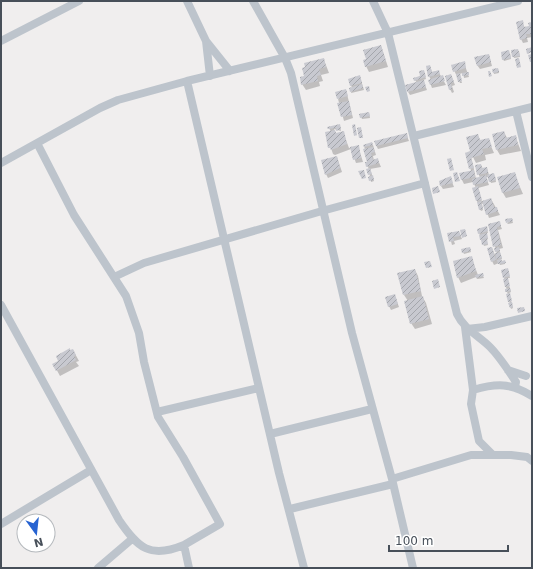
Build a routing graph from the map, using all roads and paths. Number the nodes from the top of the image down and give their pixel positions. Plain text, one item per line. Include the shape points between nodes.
1 (79, 1) edge
2 (187, 1) edge
3 (253, 1) edge
4 (372, 1) edge
5 (518, 1) edge
6 (388, 33) junction
7 (1, 41) edge
8 (206, 41) junction
9 (285, 58) junction
10 (230, 71) junction
11 (210, 76) junction
12 (186, 81) junction
13 (532, 108) edge
14 (516, 111) junction
15 (414, 136) junction
16 (37, 143) junction
17 (1, 163) edge
18 (532, 177) edge
19 (425, 183) junction
20 (322, 211) junction
21 (224, 240) junction
22 (114, 277) junction
23 (1, 305) edge
24 (532, 316) edge
25 (466, 328) junction
26 (508, 370) junction
27 (529, 375) edge
28 (516, 384) junction
29 (259, 388) junction
30 (473, 390) junction
31 (532, 396) edge
32 (372, 409) junction
33 (157, 412) junction
34 (270, 434) junction
35 (479, 441) junction
36 (471, 454) junction
37 (492, 454) junction
38 (532, 461) edge
39 (91, 470) junction
40 (392, 482) junction
41 (290, 509) junction
42 (1, 524) edge
43 (132, 539) junction
44 (184, 546) junction
45 (98, 568) edge
46 (189, 568) edge
47 (304, 568) edge
48 (413, 568) edge

1 - 7 street
2 - 8 street
3 - 9 street
4 - 6 street
5 - 6 street
6 - 9 street
6 - 15 street
8 - 10 street
8 - 11 street
9 - 10 street
9 - 20 street via 295,88
10 - 11 street
11 - 12 street
12 - 16 street via 118,100
12 - 21 street
13 - 14 street
14 - 15 street
14 - 18 street
15 - 19 street
16 - 17 street
16 - 22 street via 74,214
19 - 20 street
19 - 25 street via 457,314
20 - 21 street
20 - 32 street
21 - 22 street via 144,263
21 - 29 street
22 - 33 street via 133,312
23 - 39 street
24 - 25 street via 485,327
25 - 26 street via 490,347
25 - 30 street
26 - 27 street
26 - 28 street
27 - 28 street
28 - 30 street
28 - 31 street
29 - 33 street
29 - 34 street
30 - 35 street via 472,404
32 - 34 street
32 - 40 street
33 - 44 street via 220,524
34 - 41 street
35 - 36 street
35 - 37 street
36 - 37 street
36 - 40 street
37 - 38 street via 511,454 527,457
39 - 42 street
39 - 43 street
40 - 41 street
40 - 48 street
41 - 47 street
43 - 44 street via 150,551 162,552
43 - 45 street
44 - 46 street

